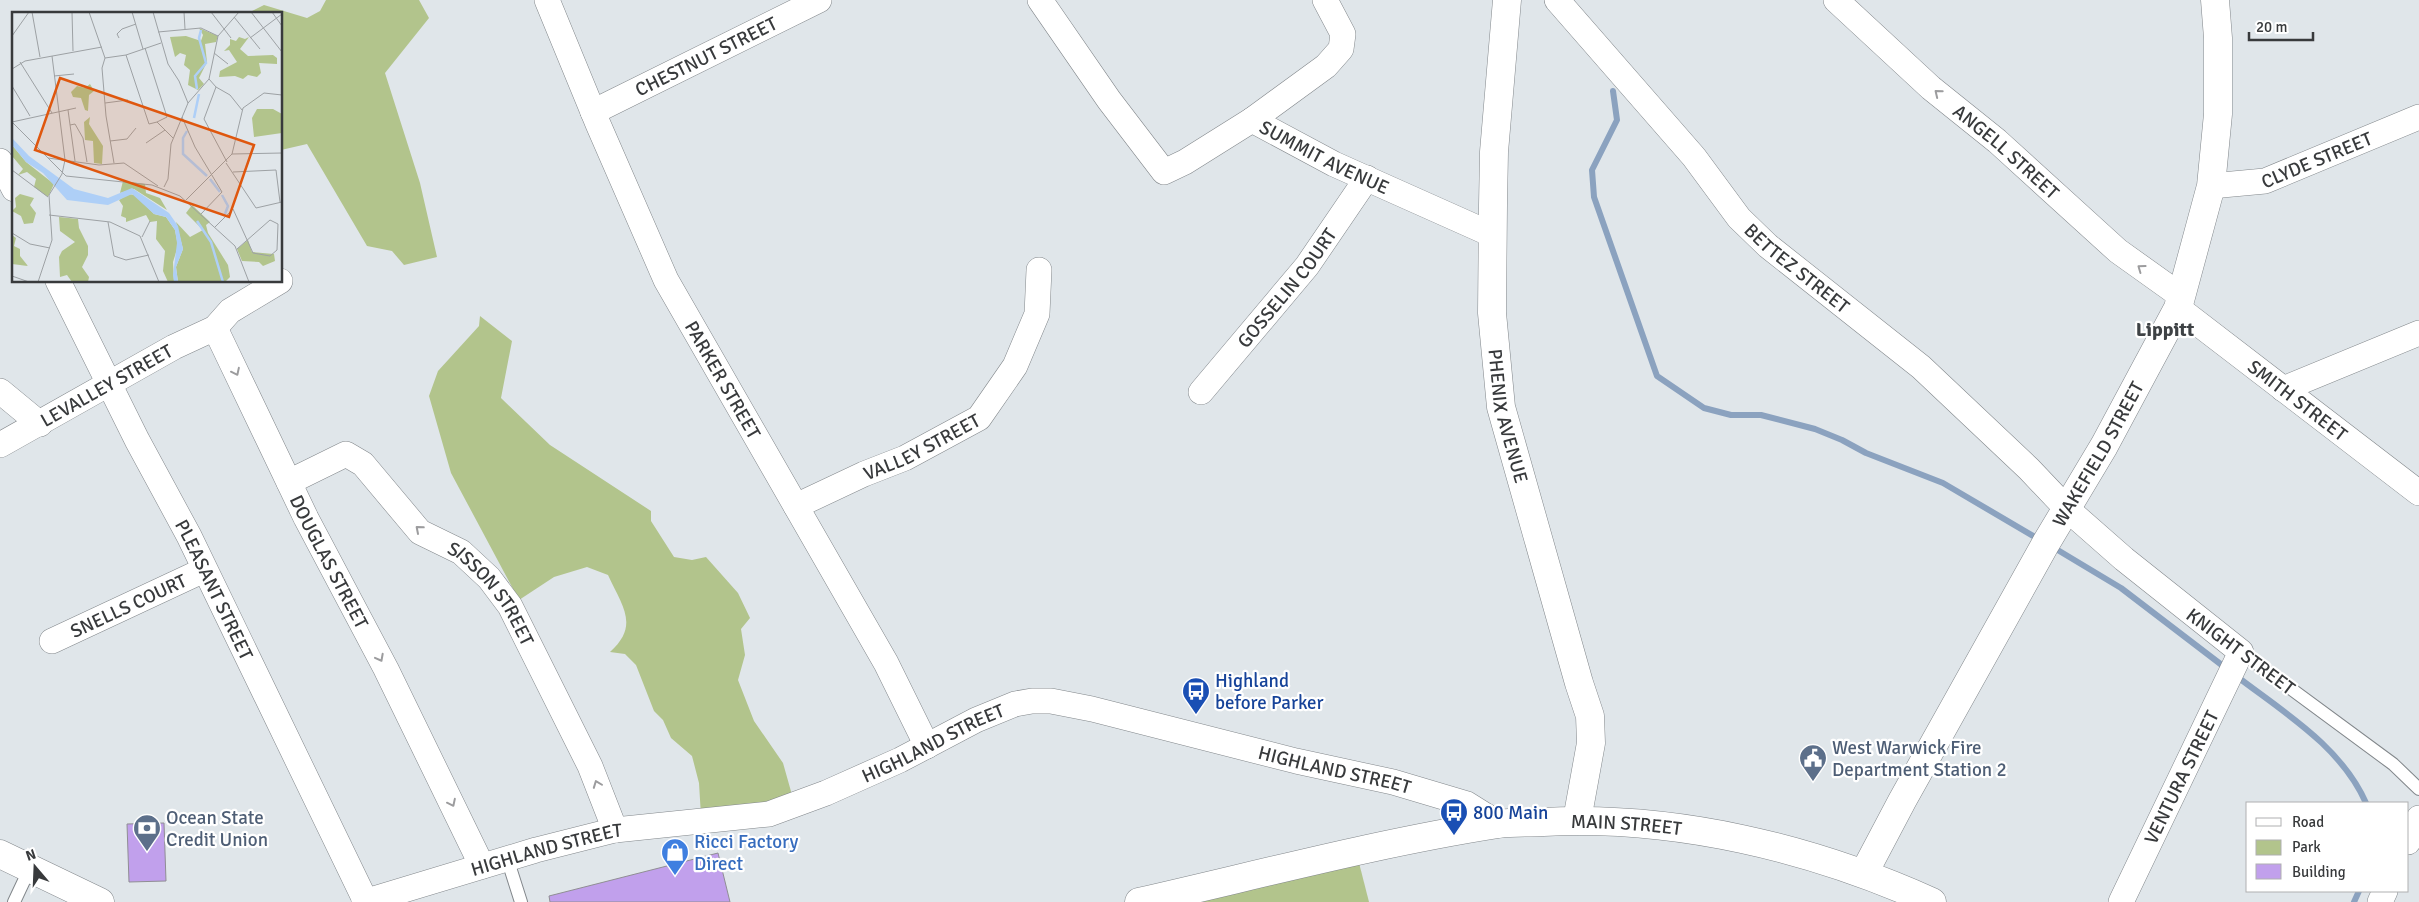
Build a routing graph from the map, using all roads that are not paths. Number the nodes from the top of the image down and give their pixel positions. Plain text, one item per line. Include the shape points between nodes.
1 (547, 0) edge
2 (819, 0) edge
3 (1040, 0) edge
4 (1325, 0) edge
5 (1507, 0) edge
6 (1557, 0) edge
7 (1836, 0) edge
8 (2215, 0) edge
9 (593, 112) junction
10 (2419, 117) edge
11 (1252, 120) junction
12 (0, 161) edge
13 (1367, 178) junction
14 (12, 186) edge
15 (2211, 186) junction
16 (1493, 235) junction
17 (1039, 270) dead end
18 (59, 282) edge
19 (278, 282) edge
20 (2179, 302) junction
21 (215, 328) junction
22 (2419, 332) edge
23 (111, 384) junction
24 (2283, 389) junction
25 (0, 391) edge
26 (1201, 392) dead end
27 (40, 424) junction
28 (0, 445) edge
29 (289, 482) junction
30 (2419, 493) edge
31 (796, 506) junction
32 (2066, 508) junction
33 (204, 570) junction
34 (52, 641) dead end
35 (2241, 652) junction
36 (928, 746) junction
37 (2419, 789) edge
38 (2419, 818) edge
39 (1577, 820) junction
40 (1499, 824) junction
41 (614, 830) junction
42 (2409, 840) edge
43 (0, 854) edge
44 (507, 858) junction
45 (482, 866) junction
46 (30, 868) junction
47 (1864, 873) junction
48 (14, 902) edge
49 (100, 902) edge
50 (365, 902) edge
51 (521, 902) edge
52 (1139, 902) edge
53 (1932, 902) edge
54 (2121, 902) edge

1 - 9 street, PARKER STREET
2 - 9 street, CHESTNUT STREET
3 - 11 street, SUMMIT AVENUE via 1109,100 1164,172
4 - 11 street via 1343,34 1341,49 1326,66
5 - 16 main road, PHENIX AVENUE via 1494,152
6 - 32 street, BETTEZ STREET via 1694,157 1739,218 1768,246 1921,367
20 -> 7 street, ANGELL STREET via 1997,141 1932,88
8 - 15 main road, WAKEFIELD STREET via 2218,114
9 - 31 street, PARKER STREET via 666,280
10 - 15 street, CLYDE STREET via 2265,181
11 - 13 street, SUMMIT AVENUE
12 - 14 street
13 - 16 street, SUMMIT AVENUE
13 - 26 street, GOSSELIN COURT via 1307,266
15 - 20 main road, WAKEFIELD STREET
16 - 39 main road, PHENIX AVENUE via 1492,313 1501,407 1590,716 1591,743
17 - 31 street, VALLEY STREET via 1038,314 1014,366 979,418 912,454
18 - 23 street, PLEASANT STREET
19 - 21 street via 230,311
20 - 24 street, SMITH STREET
20 - 32 main road, WAKEFIELD STREET via 2104,446
21 - 23 street, LEVALLEY STREET via 174,347
21 -> 29 street, DOUGLAS STREET
22 - 24 street
23 - 27 street, LEVALLEY STREET
23 - 33 street, PLEASANT STREET via 136,440
24 - 30 street, SMITH STREET
25 - 27 street
27 - 28 street, LEVALLEY STREET
41 -> 29 street, SISSON STREET via 590,766 545,674 510,606 489,578 461,552 420,532 362,464 346,454
29 -> 45 street, DOUGLAS STREET via 386,669
31 - 36 street, PARKER STREET via 886,663
32 - 35 street, KNIGHT STREET via 2124,559
32 - 47 main road, WAKEFIELD STREET
33 - 34 street, SNELLS COURT
33 - 50 street, PLEASANT STREET
35 - 37 lane, KNIGHT STREET via 2393,764
35 - 54 street, VENTURA STREET
36 - 40 street, HIGHLAND STREET via 976,720 1015,704 1051,701 1393,782 1466,804
36 - 41 street, HIGHLAND STREET via 769,814
38 - 42 street
39 - 40 main road, MAIN STREET
39 - 47 main road, MAIN STREET via 1700,831
40 - 52 main road, MAIN STREET via 1377,846
41 - 44 street, HIGHLAND STREET
43 - 46 main road
44 - 45 street, HIGHLAND STREET
44 - 51 lane
45 - 50 street, HIGHLAND STREET
46 - 48 lane
46 - 49 main road
47 - 53 main road, MAIN STREET

